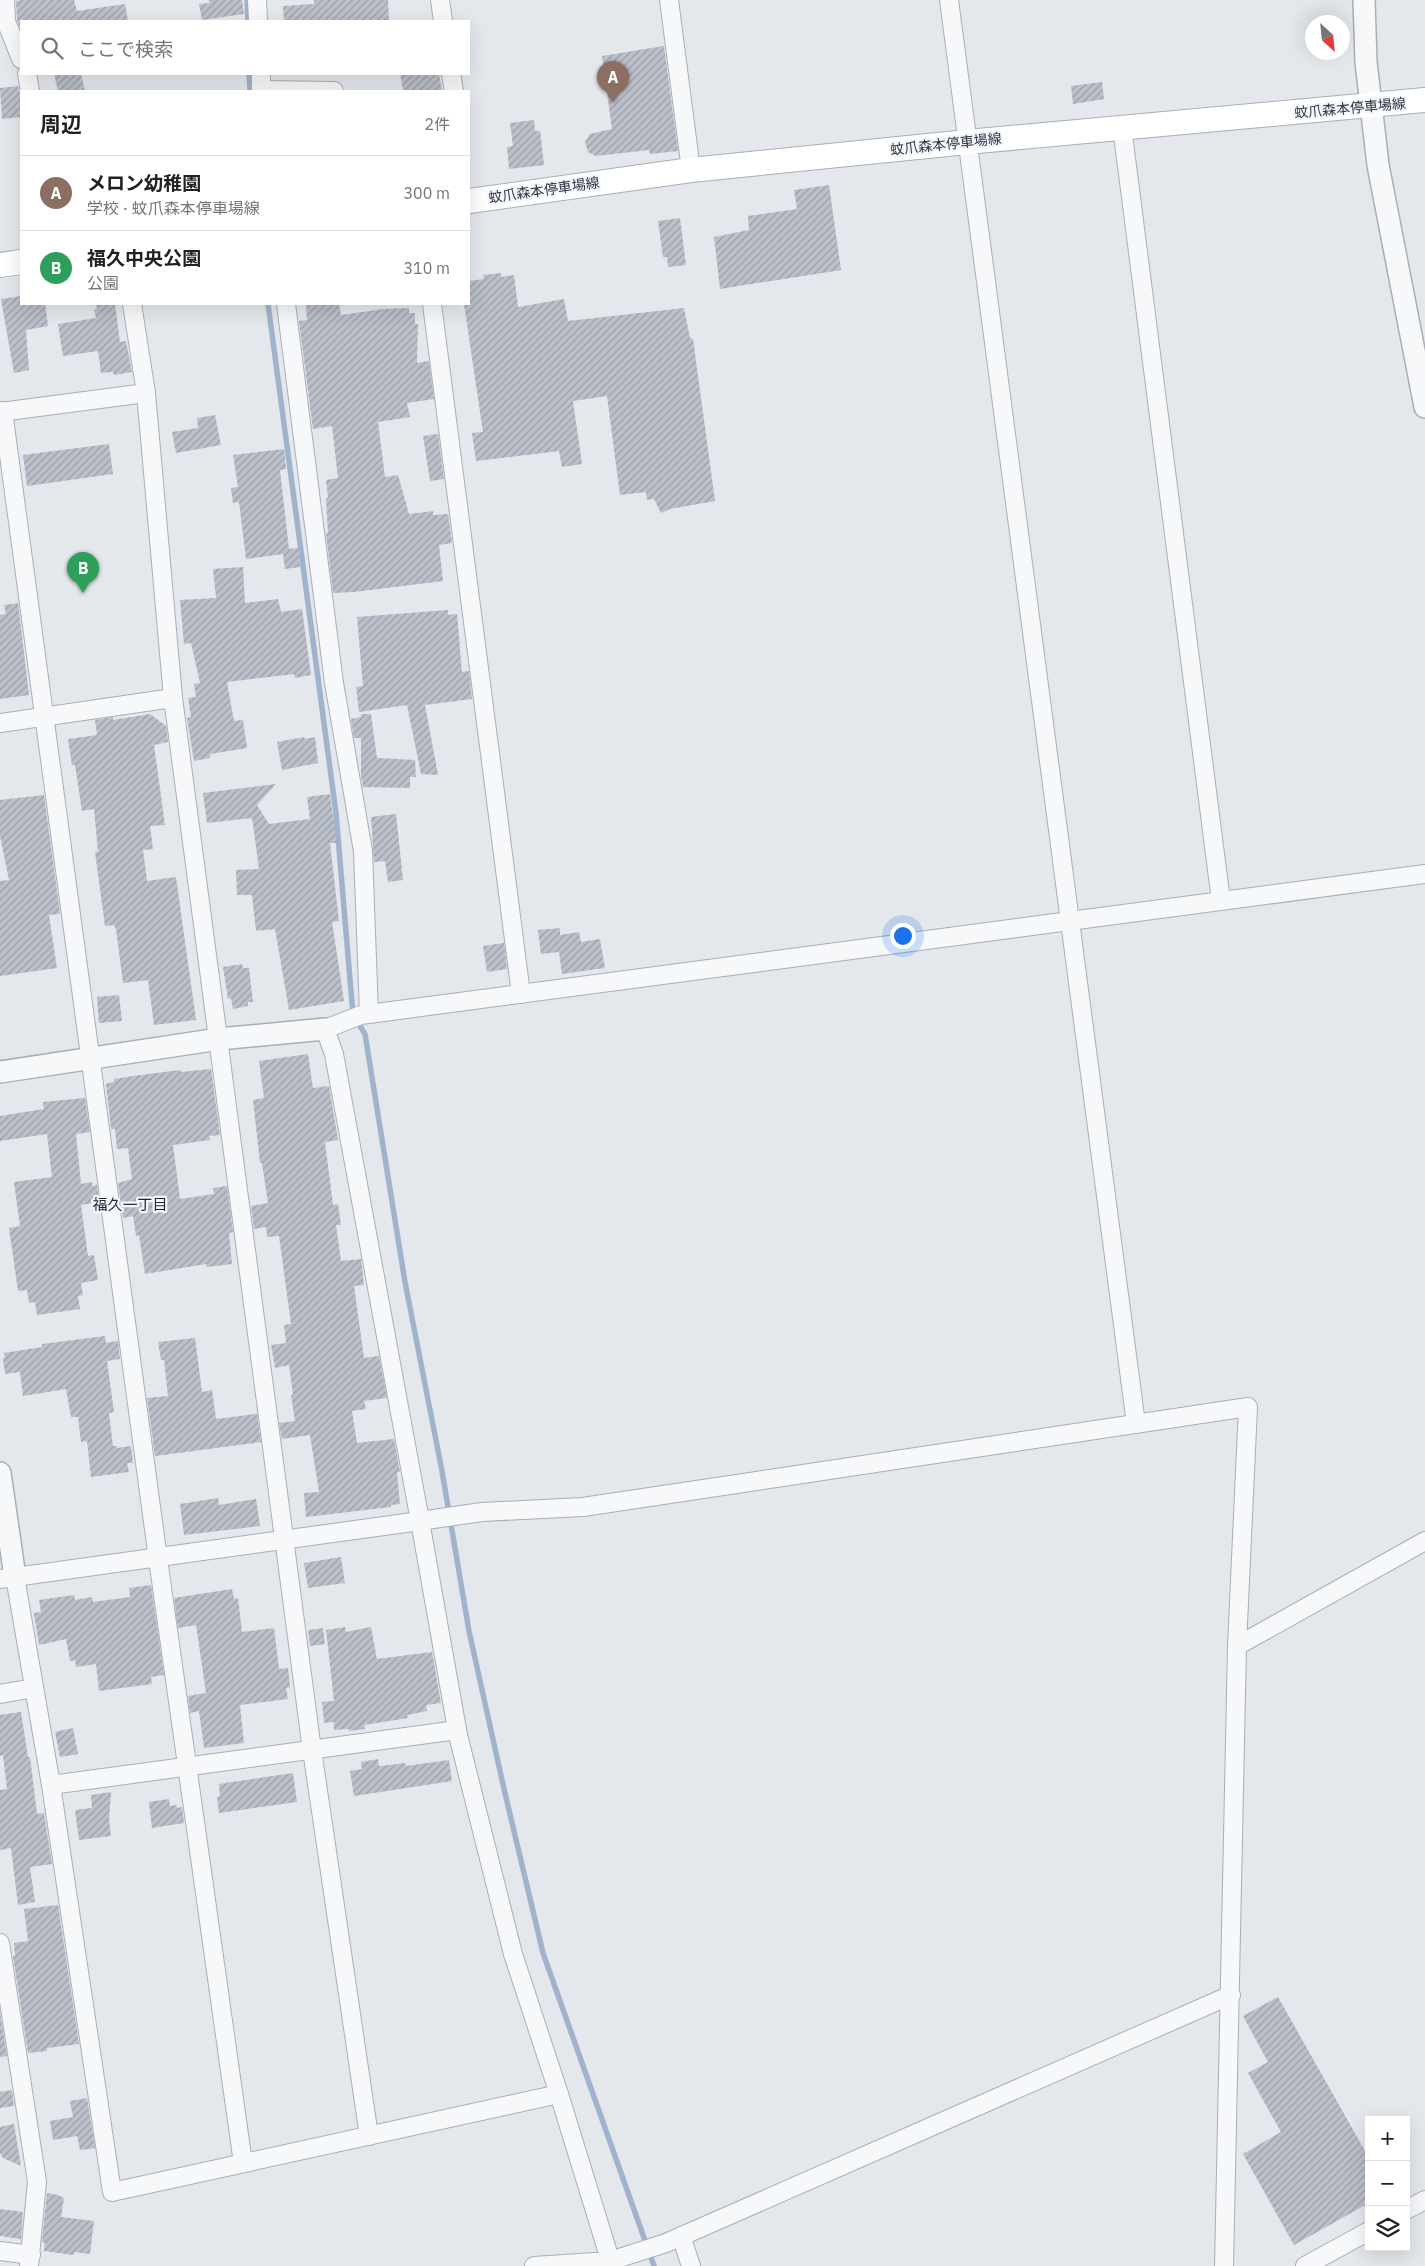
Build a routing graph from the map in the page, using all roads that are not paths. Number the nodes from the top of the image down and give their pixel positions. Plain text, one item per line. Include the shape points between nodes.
1 (5, 0) edge
2 (257, 0) edge
3 (440, 0) edge
4 (669, 0) edge
5 (949, 0) edge
6 (1364, 0) edge
7 (258, 20) edge
8 (443, 20) edge
9 (20, 57) edge
10 (27, 75) edge
11 (451, 75) edge
12 (261, 85) edge
13 (30, 90) edge
14 (322, 90) edge
15 (454, 90) edge
16 (1425, 100) edge
17 (1372, 107) junction
18 (1122, 127) junction
19 (967, 142) junction
20 (691, 170) junction
21 (470, 196) edge
22 (20, 262) edge
23 (0, 265) edge
24 (132, 305) edge
25 (286, 305) edge
26 (432, 305) edge
27 (146, 393) junction
28 (1425, 408) edge
29 (1, 411) edge
30 (173, 698) junction
31 (44, 718) junction
32 (0, 723) edge
33 (1425, 874) edge
34 (1221, 901) junction
35 (1070, 921) junction
36 (521, 994) junction
37 (365, 1015) junction
38 (331, 1027) junction
39 (219, 1039) junction
40 (90, 1059) junction
41 (0, 1072) edge
42 (1136, 1424) junction
43 (0, 1473) edge
44 (425, 1520) junction
45 (284, 1541) junction
46 (1425, 1541) edge
47 (158, 1559) junction
48 (7, 1578) edge
49 (1237, 1646) junction
50 (34, 1688) junction
51 (0, 1694) edge
52 (457, 1730) junction
53 (312, 1750) junction
54 (188, 1766) junction
55 (51, 1784) junction
56 (1, 1953) edge
57 (1231, 1995) junction
58 (559, 2094) junction
59 (369, 2136) junction
60 (243, 2163) junction
61 (1425, 2200) edge
62 (1410, 2208) edge
63 (1365, 2233) edge
64 (674, 2240) junction
65 (0, 2250) edge
66 (30, 2260) edge
67 (614, 2261) edge
68 (534, 2266) edge
69 (691, 2266) edge
70 (1224, 2266) edge
71 (1305, 2266) edge

1 - 9 street via 6,21
2 - 7 street
3 - 8 street
4 - 20 street
5 - 19 street
6 - 17 street via 1366,62
10 - 13 street
11 - 15 street
12 - 14 street
16 - 17 main road, 蚊爪森本停車場線
17 - 18 main road, 蚊爪森本停車場線
17 - 28 street via 1378,165
18 - 19 main road, 蚊爪森本停車場線
18 - 34 street
19 - 20 main road, 蚊爪森本停車場線
19 - 35 street
20 - 21 main road, 蚊爪森本停車場線
22 - 23 main road
24 - 27 street
25 - 37 street via 334,683 363,851
26 - 36 street
27 - 29 street
27 - 30 street
29 - 31 street
30 - 31 street
30 - 39 street
31 - 32 street
31 - 40 street
33 - 34 street
34 - 35 street
35 - 36 street
35 - 42 street
36 - 37 street
37 - 38 street
38 - 39 street
38 - 44 street
39 - 40 street
39 - 45 street
40 - 41 street
40 - 47 street
42 - 44 street via 583,1506 482,1512
42 - 49 street via 1248,1407
43 - 48 street
44 - 45 street
44 - 52 street
45 - 47 street
45 - 53 street
46 - 49 street
47 - 48 street
47 - 54 street
48 - 50 street
49 - 57 street
50 - 51 street
50 - 55 street
52 - 53 street
52 - 58 street via 513,1954
53 - 54 street
53 - 59 street
54 - 55 street
54 - 60 street
55 - 60 street via 112,2192
56 - 66 street via 37,2182
57 - 64 street
57 - 70 street
58 - 59 street
58 - 67 street
59 - 60 street
61 - 62 street
63 - 71 street
64 - 67 street
64 - 69 street
65 - 66 street
67 - 68 street

